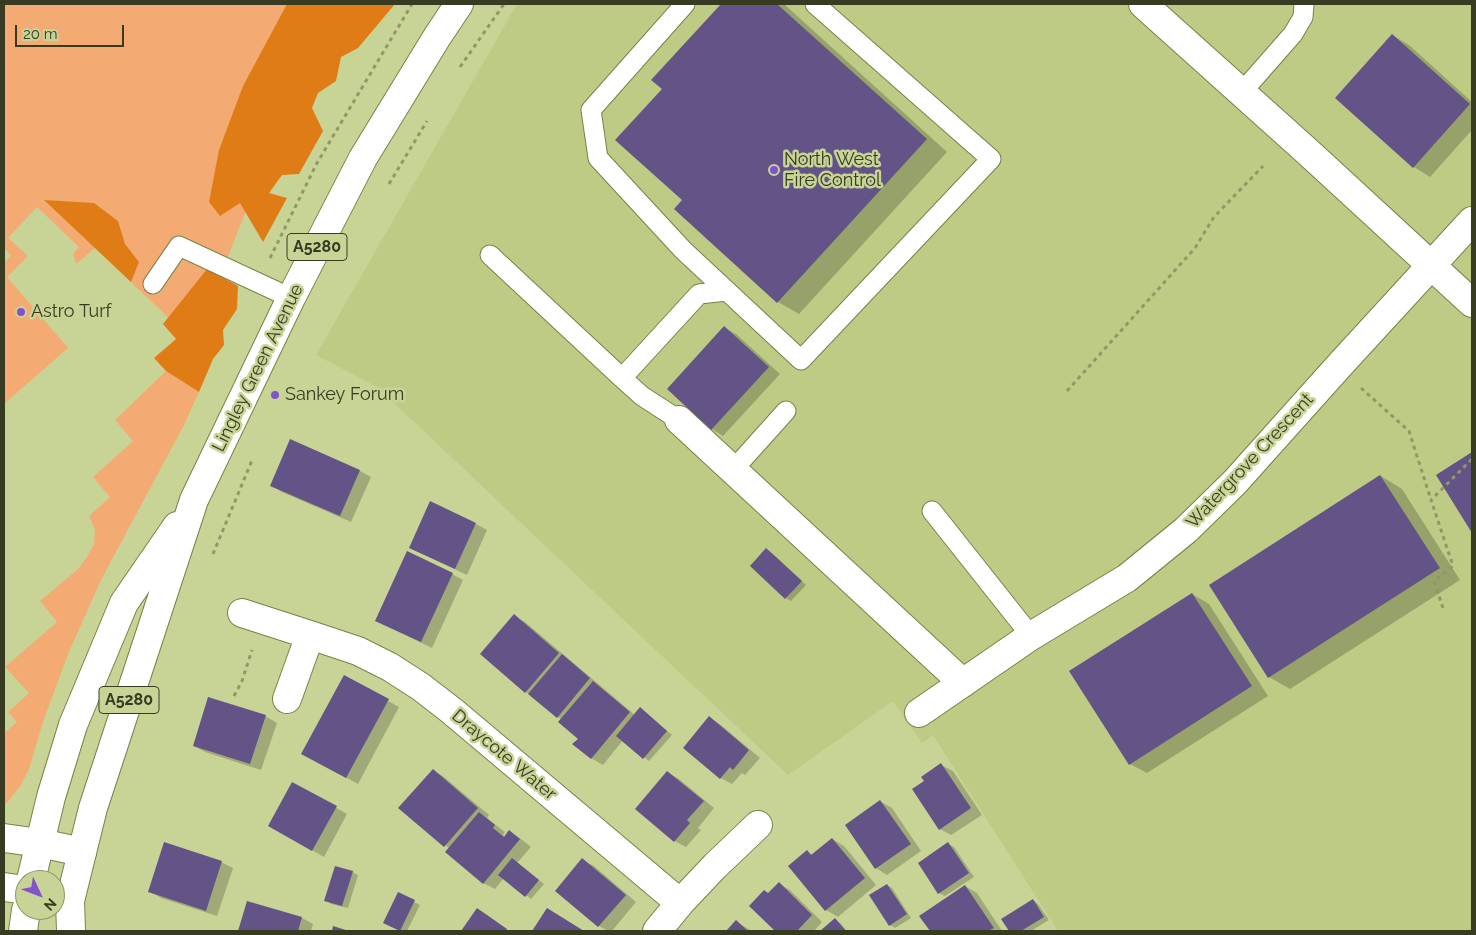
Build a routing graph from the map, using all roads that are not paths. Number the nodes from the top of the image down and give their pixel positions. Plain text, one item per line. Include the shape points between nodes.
1 (460, 4) edge
2 (685, 4) edge
3 (815, 4) edge
4 (1144, 4) edge
5 (1304, 4) edge
6 (1242, 92) junction
7 (1472, 221) edge
8 (490, 255) dead end
9 (1432, 265) junction
10 (153, 284) dead end
11 (727, 291) junction
12 (291, 298) junction
13 (1472, 303) edge
14 (622, 378) junction
15 (786, 411) dead end
16 (679, 420) joint
17 (732, 470) junction
18 (194, 500) junction
19 (932, 511) dead end
20 (252, 616) road end
21 (310, 635) junction
22 (1031, 636) junction
23 (963, 683) junction
24 (287, 698) dead end
25 (919, 713) dead end
26 (758, 825) dead end
27 (4, 838) edge
28 (40, 843) junction
29 (82, 852) junction
30 (33, 870) edge
31 (65, 892) edge
32 (680, 903) junction
33 (65, 910) edge
34 (71, 931) edge
35 (657, 931) edge

1 - 12 street, Lingley Green Avenue / A5280 via 362,158
2 - 11 lane via 591,110 598,158 683,250
3 - 11 lane via 992,159 801,360
4 - 6 street
5 - 6 lane via 1303,17 1293,34
6 - 9 street
7 - 9 street, Watergrove Crescent
8 - 14 lane
9 - 13 street
9 - 22 street, Watergrove Crescent via 1235,482 1186,530 1127,578
10 - 12 lane via 179,246
11 - 14 lane via 699,294
12 - 18 street, Lingley Green Avenue / A5280
14 - 16 lane via 642,396
15 - 17 lane
16 - 17 street
17 - 23 street
18 - 28 street, Lingley Green Avenue / A5280 via 124,603 73,725
18 - 29 street, Lingley Green Avenue / A5280 via 93,808
19 - 22 lane
20 - 21 street, Draycote Water
21 - 24 street
21 - 32 street, Draycote Water via 358,651 421,687
22 - 23 street, Watergrove Crescent
23 - 25 street, Watergrove Crescent
26 - 32 street
27 - 28 street
28 - 29 street
28 - 30 street, Lingley Green Avenue / A5280
29 - 31 street, Lingley Green Avenue / A5280
32 - 35 street
33 - 34 street, Lingley Green Avenue / A5280

